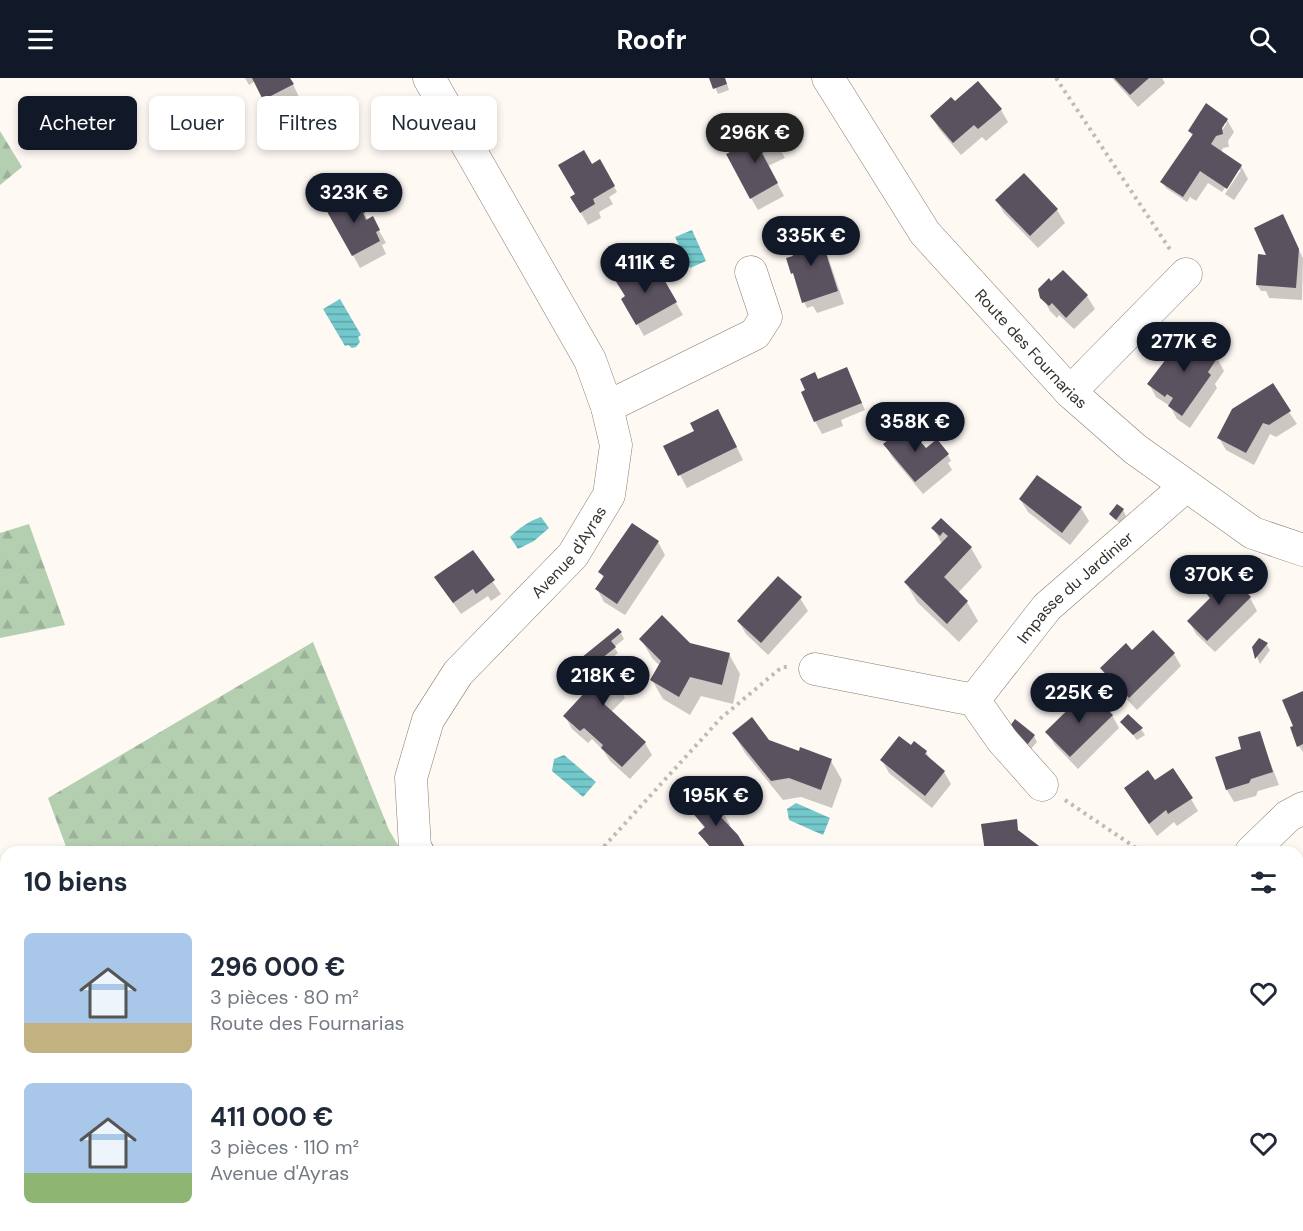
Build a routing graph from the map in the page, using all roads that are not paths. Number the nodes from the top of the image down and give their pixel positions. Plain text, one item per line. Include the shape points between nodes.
1 (429, 78) edge
2 (828, 78) edge
3 (751, 272) dead end
4 (1186, 274) road end
5 (1070, 392) junction
6 (607, 407) junction
7 (1186, 486) junction
8 (1303, 550) edge
9 (815, 669) road end
10 (974, 700) junction
11 (1042, 785) road end
12 (1303, 808) edge
13 (416, 846) edge
14 (1257, 846) edge

1 - 6 street, Avenue d'Ayras via 590,360
2 - 5 street, Route des Fournarias via 925,233
3 - 6 street via 766,317 755,334
4 - 5 street
5 - 7 street, Route des Fournarias
6 - 13 street, Avenue d'Ayras via 616,445 609,495 573,555 458,673 428,720 411,778
7 - 8 street, Route des Fournarias via 1253,533
7 - 10 street, Impasse du Jardinier via 1047,607
9 - 10 street
10 - 11 street via 1002,740
12 - 14 street via 1288,816

